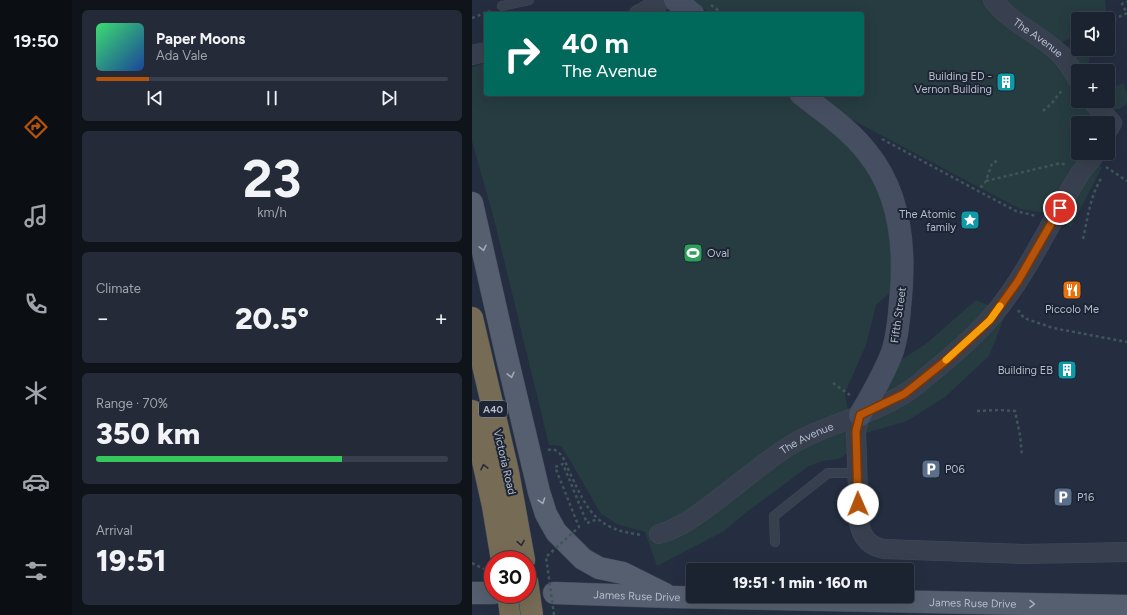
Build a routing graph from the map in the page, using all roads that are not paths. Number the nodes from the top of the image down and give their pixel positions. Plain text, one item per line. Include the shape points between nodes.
1 (529, 0) edge
2 (663, 0) edge
3 (675, 0) edge
4 (993, 0) edge
5 (502, 6) road end
6 (702, 9) edge
7 (644, 12) edge
8 (484, 52) edge
9 (472, 55) edge
10 (1071, 69) edge
11 (803, 96) edge
12 (1098, 108) edge
13 (1106, 116) edge
14 (1091, 160) edge
15 (472, 202) edge
16 (472, 318) edge
17 (855, 406) junction
18 (472, 411) edge
19 (857, 473) junction
20 (659, 534) road end
21 (775, 542) dead end
22 (495, 551) edge
23 (523, 551) edge
24 (1127, 552) edge
25 (472, 593) edge
26 (484, 593) edge
27 (554, 593) dead end
28 (671, 597) junction
29 (510, 603) edge
30 (530, 603) edge
31 (1127, 606) edge
32 (512, 615) edge
33 (532, 615) edge

1 - 5 lane
2 - 7 street
3 - 6 street
4 - 10 street, The Avenue via 1005,14 1058,52
8 - 9 street
11 - 17 street, Fifth Street via 852,136 867,152 880,170 896,209 902,260 897,333 882,375
12 - 13 street
14 - 17 street, The Avenue via 1080,173 1007,297 990,320 904,394
15 -> 28 main road via 546,514 556,532 584,559 599,568 623,573
16 -> 23 highway, Victoria Road / A40 via 514,499
17 - 19 street, Fifth Street
17 - 20 street, The Avenue via 774,456 685,524
22 -> 18 highway, Victoria Road / A40 via 493,506
19 - 21 lane via 828,473 774,516
19 - 24 street, Fifth Street via 860,530 868,542 878,548 1024,554
25 - 26 main road
27 - 28 main road, James Ruse Drive
28 -> 31 main road, James Ruse Drive
29 - 32 highway
30 - 33 highway, bridge

